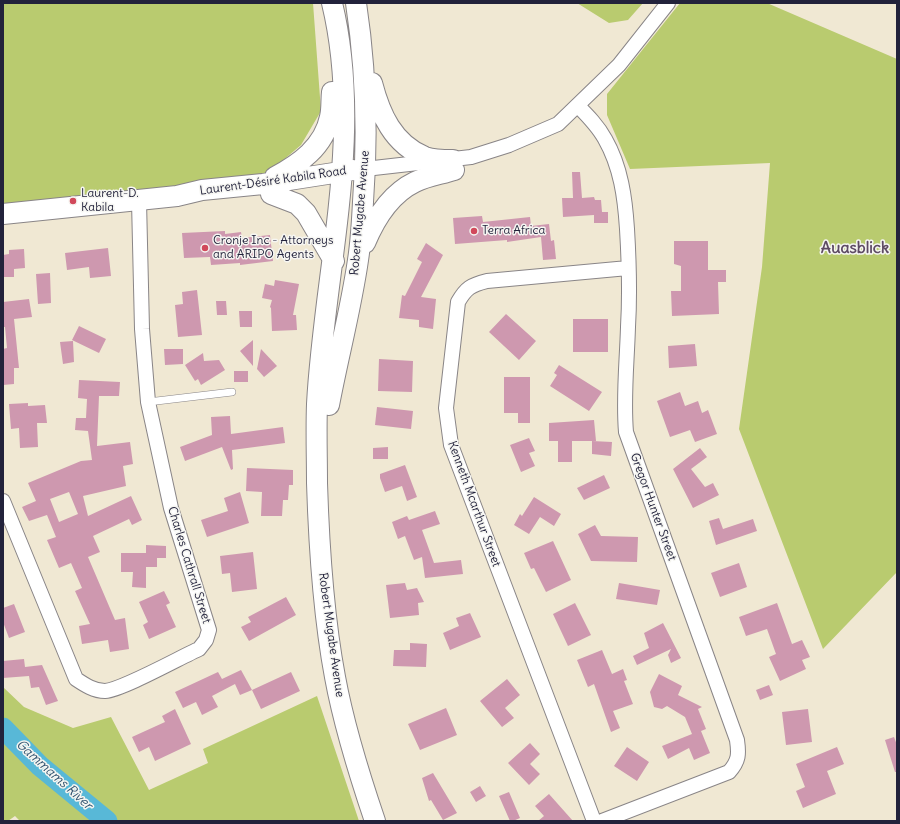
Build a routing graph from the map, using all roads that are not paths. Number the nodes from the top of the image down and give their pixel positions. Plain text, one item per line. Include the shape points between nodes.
1 (331, 3) edge
2 (356, 3) edge
3 (668, 3) edge
4 (362, 48) junction
5 (578, 106) junction
6 (453, 165) junction
7 (365, 174) junction
8 (341, 177) junction
9 (267, 189) junction
10 (139, 201) junction
11 (3, 214) edge
12 (359, 258) junction
13 (334, 261) junction
14 (628, 268) junction
15 (232, 392) dead end
16 (148, 402) junction
17 (317, 468) junction
18 (3, 501) edge
19 (375, 821) edge
20 (594, 821) edge
21 (602, 821) edge

1 - 8 main road, Robert Mugabe Avenue via 337,23 344,94
1 - 9 main road via 333,72 330,117 325,132 302,161
2 - 4 main road, Robert Mugabe Avenue
3 - 5 street, Laurent-Désiré Kabila Road via 619,65
4 - 6 main road via 376,100 395,136 426,158
4 - 7 main road, Robert Mugabe Avenue via 366,102
5 - 6 street, Laurent-Désiré Kabila Road via 558,124
5 - 14 street, Gregor Hunter Street via 593,121 615,160 625,199
6 - 7 street, Laurent-Désiré Kabila Road
6 - 12 main road via 415,182 384,207
7 - 8 main road, Laurent-Désiré Kabila Road
7 - 12 main road, Robert Mugabe Avenue
8 - 9 main road, Laurent-Désiré Kabila Road
8 - 13 main road, Robert Mugabe Avenue
9 - 10 main road, Laurent-Désiré Kabila Road via 202,190
9 - 13 main road via 297,204 306,213
10 - 11 main road, Laurent-Désiré Kabila Road
10 - 16 street, Charles Cathrall Street via 142,329
12 - 17 main road, Robert Mugabe Avenue
13 - 17 main road, Robert Mugabe Avenue via 317,404
14 - 20 street, Kenneth Mcarthur Street via 474,284 464,292 458,302 446,408 451,445
14 - 21 street, Gregor Hunter Street via 628,326 623,405 626,432 737,740 739,752 737,764 729,772
15 - 16 lane
16 - 18 street, Charles Cathrall Street via 171,508 209,630 206,640 199,649 122,686 106,691 90,688 76,679
17 - 19 main road, Robert Mugabe Avenue via 321,564 335,677 358,770

